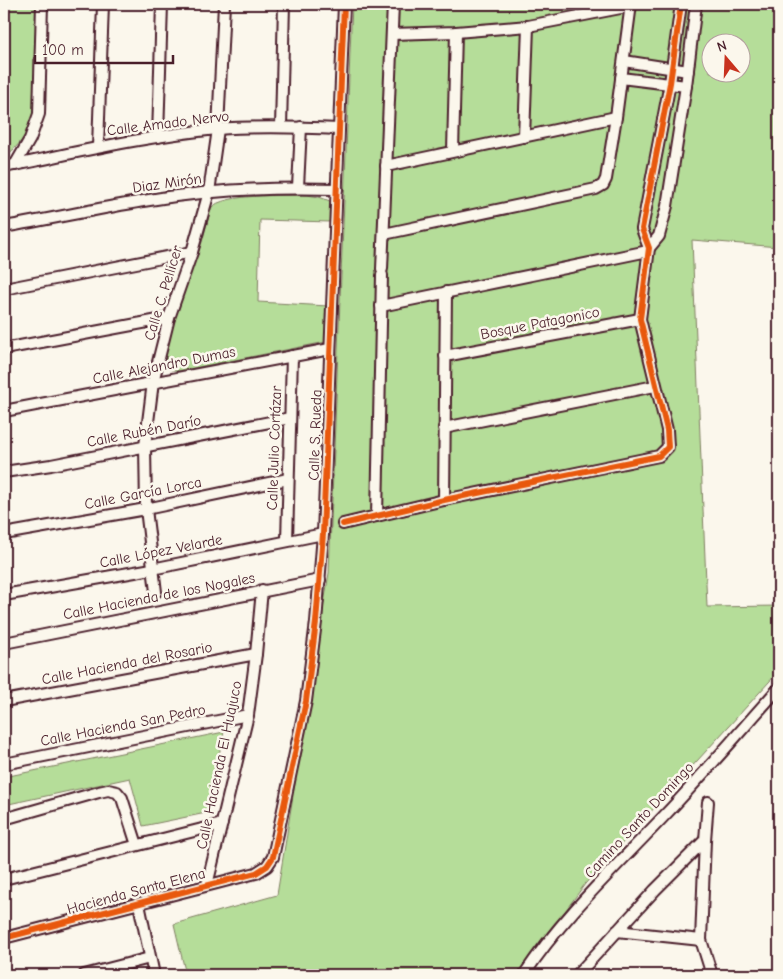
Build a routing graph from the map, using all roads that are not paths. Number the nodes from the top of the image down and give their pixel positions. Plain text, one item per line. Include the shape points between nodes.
1 (42, 4) edge
2 (104, 4) edge
3 (162, 4) edge
4 (224, 4) edge
5 (284, 4) edge
6 (344, 4) edge
7 (393, 4) edge
8 (681, 4) edge
9 (696, 4) edge
10 (631, 5) edge
11 (528, 26) junction
12 (456, 32) junction
13 (392, 34) junction
14 (624, 61) junction
15 (672, 68) junction
16 (688, 71) junction
17 (621, 78) junction
18 (670, 83) junction
19 (686, 86) junction
20 (616, 117) junction
21 (281, 127) junction
22 (300, 127) junction
23 (218, 129) junction
24 (339, 129) junction
25 (158, 137) junction
26 (524, 137) junction
27 (98, 147) junction
28 (453, 151) junction
29 (15, 165) junction
30 (386, 166) junction
31 (4, 167) edge
32 (298, 187) junction
33 (336, 189) junction
34 (209, 192) junction
35 (4, 227) edge
36 (384, 234) junction
37 (649, 249) junction
38 (192, 252) junction
39 (4, 289) edge
40 (446, 292) junction
41 (382, 306) junction
42 (169, 318) junction
43 (640, 319) junction
44 (4, 349) edge
45 (330, 349) junction
46 (292, 356) junction
47 (445, 356) junction
48 (153, 382) junction
49 (656, 386) junction
50 (4, 411) edge
51 (290, 418) junction
52 (444, 428) junction
53 (145, 446) junction
54 (4, 472) edge
55 (288, 479) junction
56 (444, 500) junction
57 (146, 509) junction
58 (377, 516) junction
59 (343, 524) dead end
60 (4, 534) edge
61 (323, 534) junction
62 (287, 541) junction
63 (152, 569) junction
64 (320, 580) junction
65 (262, 590) junction
66 (156, 592) dead end
67 (4, 595) edge
68 (4, 643) edge
69 (256, 654) junction
70 (779, 688) edge
71 (4, 701) edge
72 (248, 715) junction
73 (4, 764) edge
74 (708, 802) dead end
75 (4, 819) edge
76 (222, 824) junction
77 (705, 840) junction
78 (137, 845) junction
79 (271, 862) joint
80 (4, 879) edge
81 (207, 886) junction
82 (139, 904) junction
83 (617, 931) junction
84 (4, 938) edge
85 (701, 940) junction
86 (150, 958) junction
87 (84, 975) edge
88 (154, 975) edge
89 (524, 975) edge
90 (577, 975) edge
91 (712, 975) edge

1 - 29 street via 39,114 30,139
2 - 27 street
3 - 25 street
4 - 23 street, Calle C. Pellicer
5 - 21 street
6 - 24 street, Calle S. Rueda
7 - 13 street
8 - 15 street
9 - 16 street
10 - 11 street
10 - 14 street
11 - 12 street
11 - 26 street
12 - 13 street
12 - 28 street
13 - 30 street
14 - 15 street
14 - 17 street
15 - 16 street
15 - 18 street
16 - 19 street
17 - 18 street
17 - 20 street
18 - 19 street
18 - 37 street via 642,229
19 - 37 street via 667,206 659,236
20 - 26 street
20 - 36 street via 606,179 596,189
21 - 22 street, Calle Amado Nervo
21 - 23 street, Calle Amado Nervo
22 - 24 street, Calle Amado Nervo
22 - 32 street
23 - 25 street, Calle Amado Nervo
23 - 34 street, Calle C. Pellicer
24 - 33 street, Calle S. Rueda
25 - 27 street, Calle Amado Nervo
26 - 28 street
27 - 29 street, Calle Amado Nervo
28 - 30 street
29 - 31 street, Calle Amado Nervo
30 - 36 street
32 - 33 street, Diaz Mirón
32 - 34 street, Diaz Mirón
33 - 45 street, Calle S. Rueda
34 - 35 street, Diaz Mirón
34 - 38 street, Calle C. Pellicer
36 - 41 street
37 - 40 street
37 - 43 street
38 - 39 street
38 - 42 street, Calle C. Pellicer
40 - 41 street
40 - 47 street
41 - 58 street
42 - 44 street
42 - 48 street, Calle C. Pellicer
43 - 47 street, Bosque Patagonico
43 - 49 street
45 - 46 street, Calle Alejandro Dumas
45 - 61 street, Calle S. Rueda
46 - 48 street, Calle Alejandro Dumas
46 - 51 street, Calle Julio Cortázar
47 - 52 street
48 - 50 street, Calle Alejandro Dumas
48 - 53 street, Calle C. Pellicer
49 - 52 street
49 - 56 street via 668,438 668,446 659,456
51 - 53 street, Calle Rubén Darío
51 - 55 street, Calle Julio Cortázar
52 - 56 street
53 - 54 street, Calle Rubén Darío
53 - 57 street, Calle C. Pellicer
55 - 57 street, Calle García Lorca
55 - 62 street, Calle Julio Cortázar
56 - 58 street
57 - 60 street, Calle García Lorca
57 - 63 street, Calle C. Pellicer
58 - 59 street
61 - 62 street, Calle López Velarde
61 - 64 street, Calle S. Rueda
62 - 63 street, Calle López Velarde
63 - 66 street, Calle C. Pellicer
63 - 67 street, Calle López Velarde
64 - 65 street, Calle Hacienda de los Nogales
64 - 79 street, Calle S. Rueda via 306,701
65 - 68 street, Calle Hacienda de los Nogales
65 - 69 street, Calle Hacienda El Huajuco
69 - 71 street, Calle Hacienda del Rosario
69 - 72 street, Calle Hacienda El Huajuco
70 - 89 street, Camino Santo Domingo via 574,912
72 - 73 street, Calle Hacienda San Pedro
72 - 76 street, Calle Hacienda El Huajuco
74 - 77 street
75 - 78 street via 99,792 113,791 122,798
76 - 78 street
76 - 81 street, Calle Hacienda El Huajuco
77 - 83 street
77 - 85 street
78 - 80 street
79 - 81 street, Hacienda Santa Elena via 256,872
81 - 82 street, Hacienda Santa Elena
82 - 84 street, Hacienda Santa Elena
82 - 86 street
83 - 85 street
83 - 90 street
85 - 91 street
86 - 87 street
86 - 88 street

